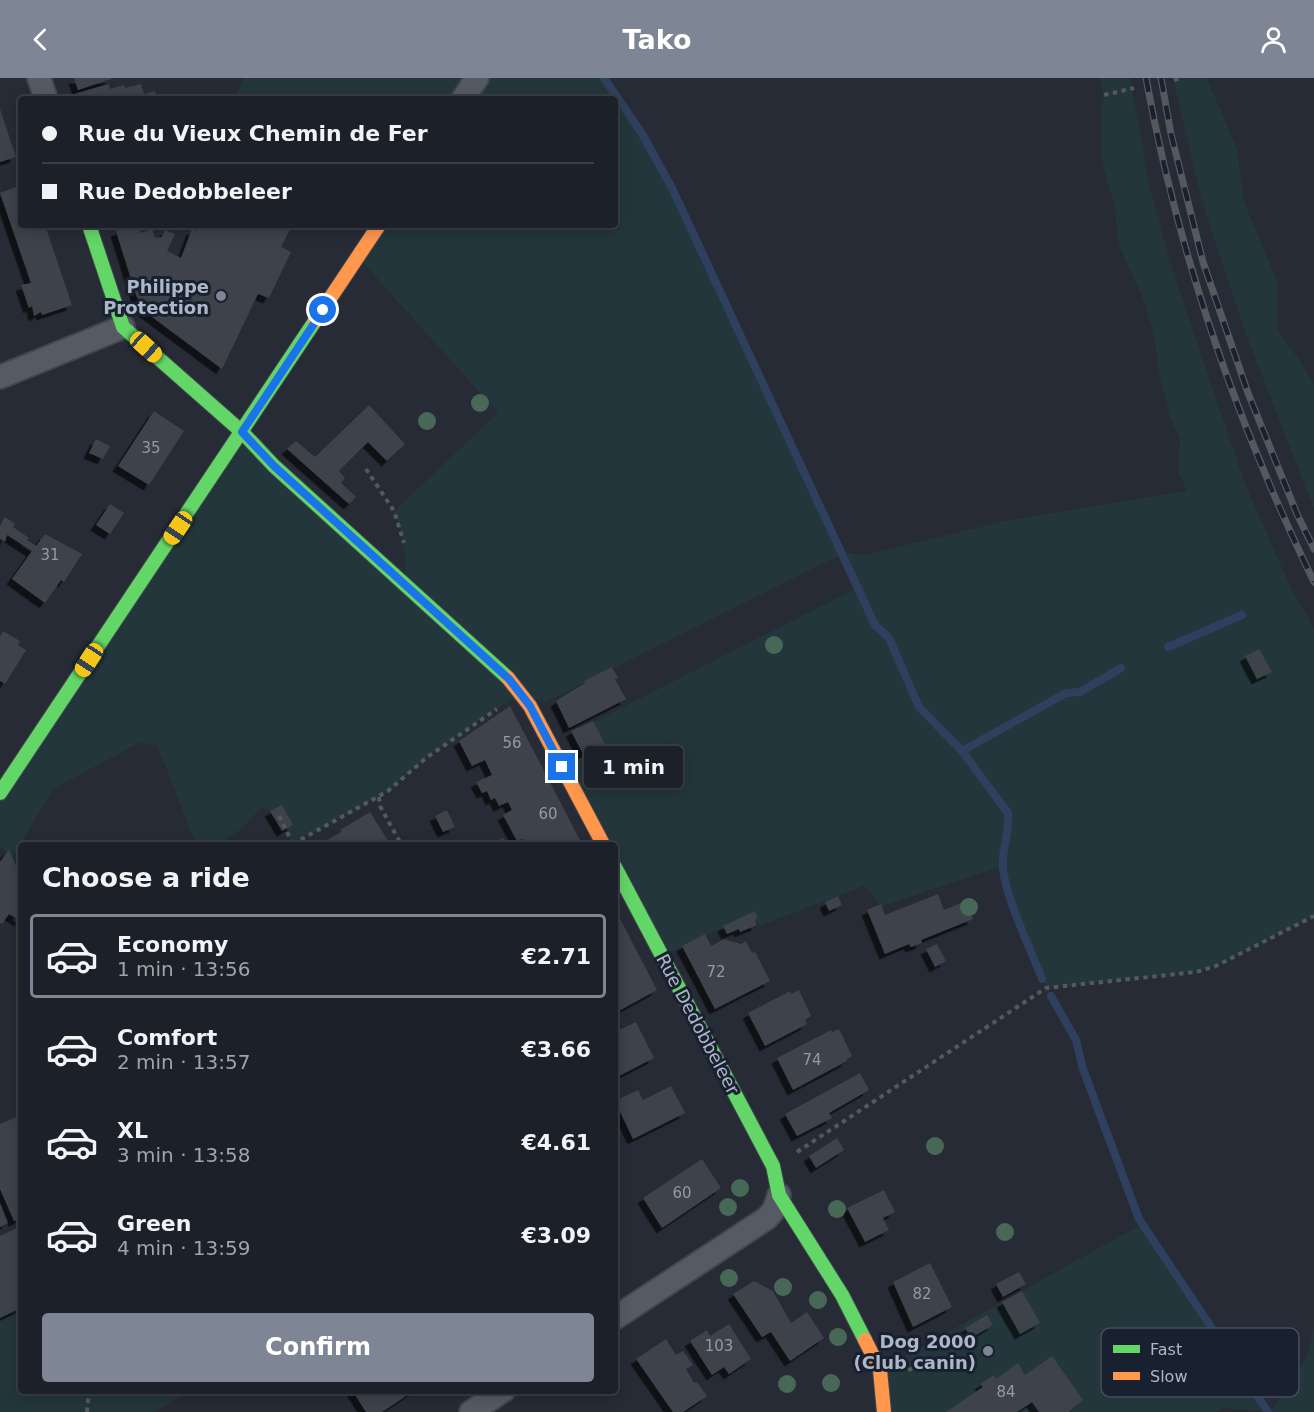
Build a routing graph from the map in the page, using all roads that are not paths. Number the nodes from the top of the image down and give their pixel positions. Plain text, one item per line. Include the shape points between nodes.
1 (39, 78) edge
2 (477, 78) edge
3 (45, 96) edge
4 (465, 96) edge
5 (89, 228) edge
6 (377, 228) edge
7 (123, 327) junction
8 (0, 377) edge
9 (242, 432) junction
10 (0, 793) edge
11 (602, 842) edge
12 (618, 873) edge
13 (778, 1188) junction
14 (618, 1316) edge
15 (498, 1394) edge
16 (471, 1412) edge
17 (884, 1412) edge

1 - 3 street
2 - 4 street
5 - 7 street
6 - 9 street
7 - 8 street
7 - 9 street
9 - 10 street
9 - 11 street via 274,466 509,679 530,706
12 - 13 street, Rue Dedobbeleer via 773,1166
13 - 14 street via 774,1210 767,1218
13 - 17 street, Rue Dedobbeleer via 842,1295 880,1370
15 - 16 street

